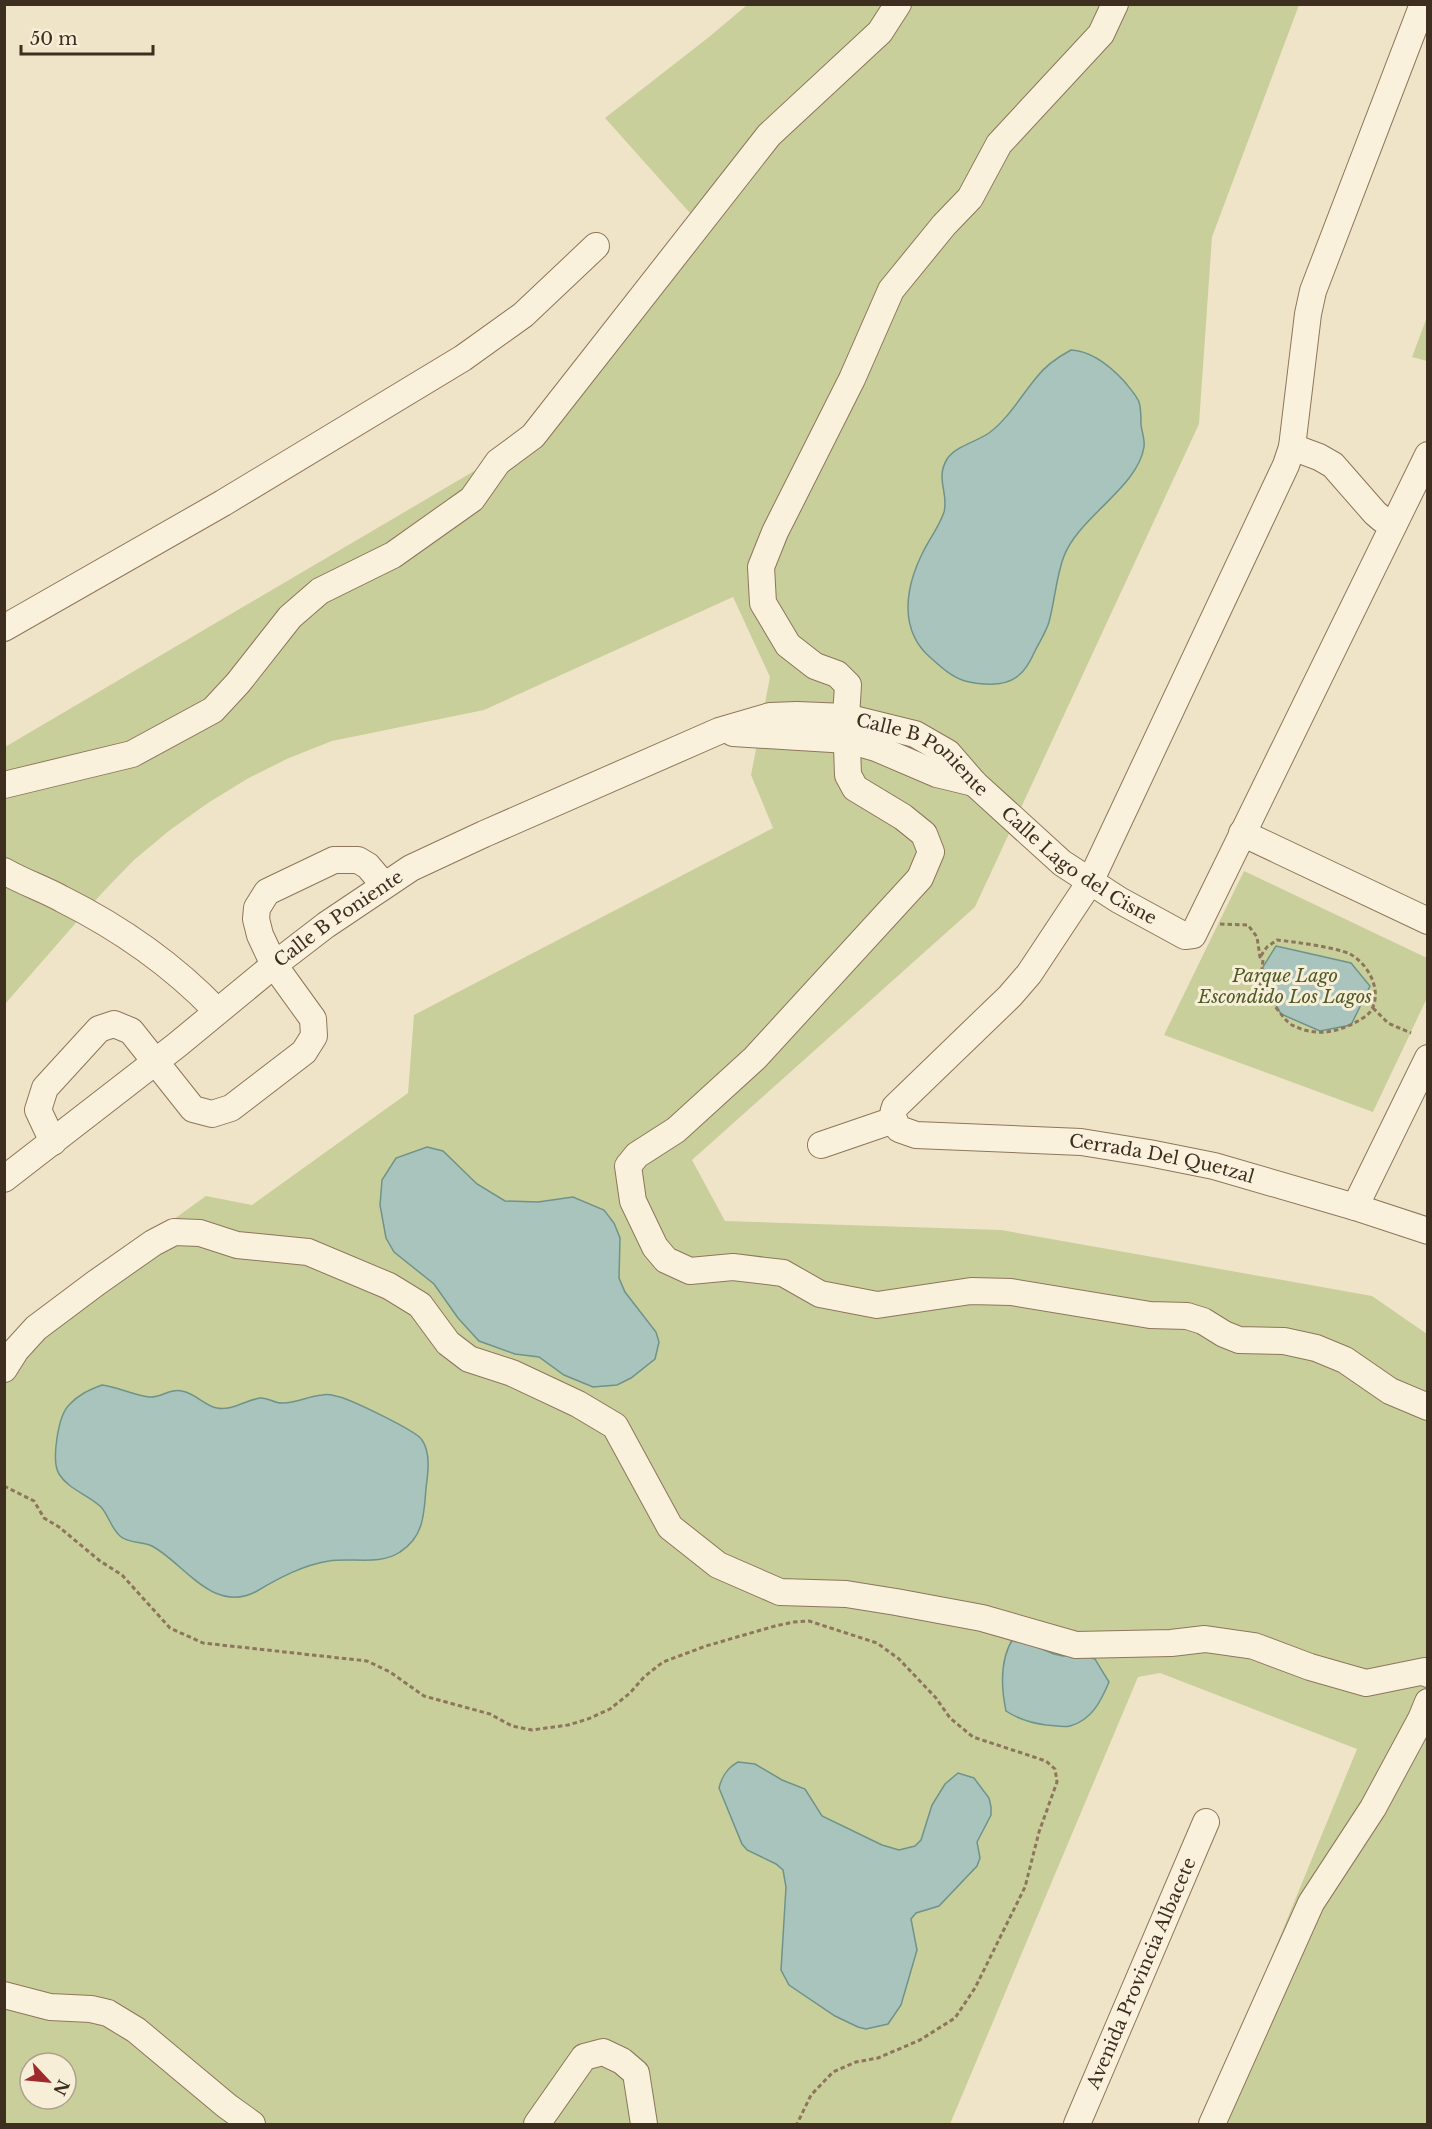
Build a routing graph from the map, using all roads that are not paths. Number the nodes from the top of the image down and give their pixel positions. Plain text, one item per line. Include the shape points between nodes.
1 (898, 4) edge
2 (1115, 4) edge
3 (1423, 4) edge
4 (596, 246) dead end
5 (1292, 447) junction
6 (1428, 455) edge
7 (1394, 524) junction
8 (4, 628) edge
9 (847, 729) junction
10 (974, 783) joint
11 (4, 785) edge
12 (1242, 833) junction
13 (4, 871) edge
14 (1090, 882) junction
15 (384, 885) junction
16 (1428, 921) edge
17 (274, 965) junction
18 (217, 1011) junction
19 (1428, 1058) edge
20 (154, 1062) junction
21 (894, 1120) junction
22 (53, 1142) junction
23 (821, 1145) dead end
24 (4, 1179) edge
25 (1355, 1207) junction
26 (1428, 1231) edge
27 (4, 1369) edge
28 (1428, 1407) edge
29 (1428, 1674) edge
30 (1428, 1702) edge
31 (1206, 1822) dead end
32 (4, 1995) edge
33 (252, 2124) edge
34 (537, 2124) edge
35 (644, 2124) edge
36 (1077, 2124) edge
37 (1212, 2124) edge

1 - 11 street via 880,32 770,135 533,436 498,462 472,499 393,555 320,591 290,617 213,710 132,754
2 - 9 street via 1101,34 999,144 970,198 891,290 761,567 763,603 788,645 815,666 837,674 848,685
3 - 5 street via 1313,291
4 - 8 street via 524,315 463,358 223,503
5 - 7 street via 1333,465 1375,513
5 - 14 street
6 - 7 street
7 - 12 street
9 - 10 street, Calle B Poniente via 915,734 948,753
9 - 15 street, Calle B Poniente via 797,715 770,716 719,731 484,834
9 - 28 street via 848,775 855,788 924,834 931,852 920,878 755,1058 676,1130 637,1155 628,1166 633,1201 666,1260 690,1271 733,1267 783,1273 820,1294 877,1305 971,1292 1011,1292 1150,1315 1187,1316 1239,1340 1284,1341 1316,1348 1345,1360 1390,1391
10 - 14 street, Calle Lago del Cisne
12 - 14 street, Calle Lago del Cisne via 1190,937
12 - 16 street
13 - 18 street via 111,926 191,983
14 - 21 street via 1029,974 895,1107
15 - 17 street, Calle B Poniente
15 - 17 street via 358,860 334,860 267,892 257,908 256,920
17 - 18 street, Calle B Poniente
17 - 20 street via 313,1020 314,1036 304,1052 231,1108 212,1114 193,1109
18 - 20 street, Calle B Poniente
19 - 25 street
20 - 22 street, Calle B Poniente
20 - 22 street via 131,1031 114,1024 99,1029 45,1088 38,1110
21 - 23 street
21 - 25 street, Cerrada Del Quetzal via 899,1129 916,1135 1081,1142 1149,1153 1214,1166
22 - 24 street, Calle B Poniente
25 - 26 street, Cerrada Del Quetzal
27 - 29 street via 36,1328 115,1269 174,1232 200,1233 237,1245 308,1252 388,1286 420,1305 448,1343 469,1359 512,1373 615,1426 670,1527 718,1565 780,1592 846,1594 896,1602 982,1618 1076,1645 1205,1639 1254,1646 1366,1683 1425,1671
30 - 37 street via 1373,1808 1311,1903
31 - 36 street, Avenida Provincia Albacete
32 - 33 street via 51,2007 108,2013 136,2030
34 - 35 street via 584,2057 603,2052 636,2073

